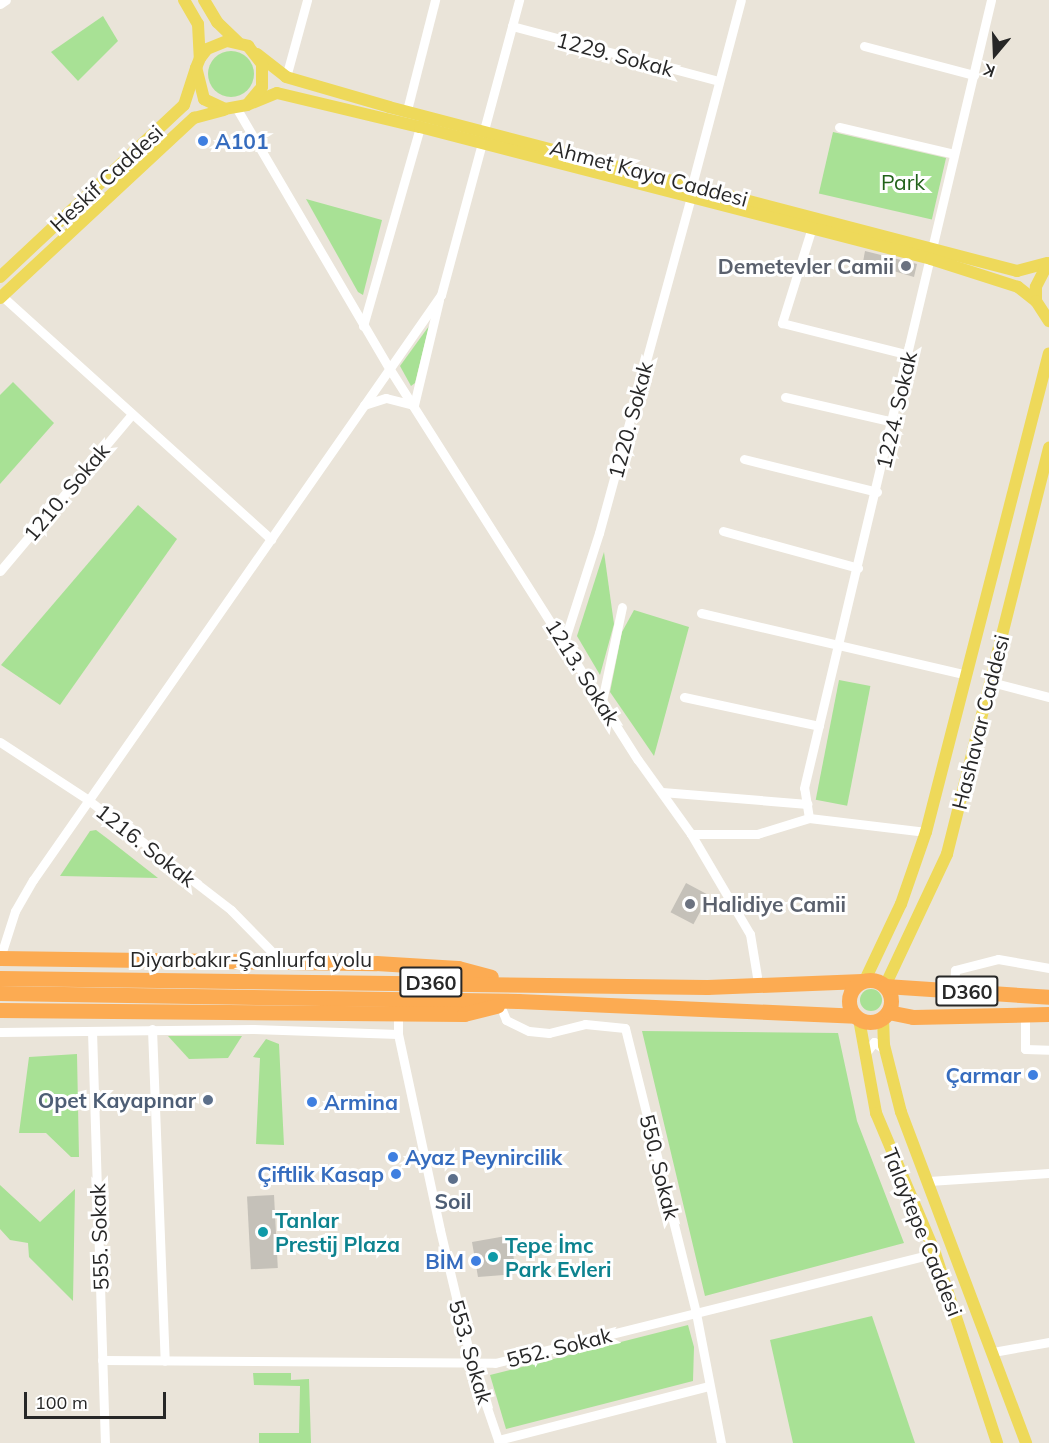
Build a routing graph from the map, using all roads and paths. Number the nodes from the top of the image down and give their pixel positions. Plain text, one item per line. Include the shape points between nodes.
1 (6, 0) edge
2 (184, 0) edge
3 (204, 0) edge
4 (307, 0) edge
5 (435, 0) edge
6 (519, 0) edge
7 (741, 0) edge
8 (991, 0) edge
9 (0, 4) edge
10 (512, 26) junction
11 (238, 42) junction
12 (864, 46) dead end
13 (257, 54) junction
14 (198, 63) junction
15 (974, 75) junction
16 (286, 77) junction
17 (718, 81) junction
18 (236, 108) junction
19 (407, 111) junction
20 (420, 127) junction
21 (839, 127) dead end
22 (484, 130) junction
23 (482, 143) junction
24 (954, 154) junction
25 (691, 191) junction
26 (813, 222) junction
27 (933, 253) junction
28 (1048, 263) edge
29 (0, 277) edge
30 (441, 295) junction
31 (1, 297) edge
32 (1036, 301) junction
33 (1045, 317) edge
34 (363, 326) junction
35 (1049, 330) edge
36 (1049, 354) edge
37 (909, 355) junction
38 (388, 368) junction
39 (785, 397) dead end
40 (414, 405) junction
41 (362, 407) junction
42 (132, 414) junction
43 (893, 422) junction
44 (1048, 455) edge
45 (744, 459) dead end
46 (876, 492) junction
47 (723, 531) dead end
48 (271, 539) junction
49 (858, 568) junction
50 (0, 571) edge
51 (622, 607) dead end
52 (701, 613) dead end
53 (564, 642) junction
54 (840, 645) junction
55 (967, 675) junction
56 (991, 682) junction
57 (684, 696) dead end
58 (1049, 697) edge
59 (602, 701) junction
60 (819, 726) junction
61 (0, 742) edge
62 (662, 792) junction
63 (87, 799) junction
64 (808, 804) junction
65 (808, 818) junction
66 (926, 832) junction
67 (691, 834) junction
68 (0, 958) edge
69 (281, 961) junction
70 (1049, 968) edge
71 (0, 978) edge
72 (863, 981) junction
73 (511, 983) junction
74 (758, 983) junction
75 (885, 986) junction
76 (954, 990) junction
77 (0, 993) edge
78 (1049, 997) edge
79 (518, 1001) junction
80 (500, 1005) junction
81 (0, 1010) edge
82 (399, 1014) junction
83 (886, 1014) junction
84 (1025, 1014) junction
85 (1049, 1014) edge
86 (857, 1017) junction
87 (152, 1029) junction
88 (92, 1031) junction
89 (0, 1032) edge
90 (398, 1034) junction
91 (1049, 1050) edge
92 (886, 1053) junction
93 (863, 1058) junction
94 (1049, 1173) edge
95 (928, 1180) junction
96 (935, 1253) junction
97 (696, 1313) junction
98 (1049, 1342) edge
99 (993, 1352) junction
100 (102, 1360) junction
101 (165, 1361) junction
102 (472, 1364) junction
103 (708, 1386) junction
104 (498, 1441) edge
105 (105, 1443) edge
106 (721, 1443) edge
107 (997, 1443) edge
108 (1026, 1443) edge

1 - 9 street
2 - 14 main road via 198,24
3 - 11 main road via 217,22
4 - 16 street
5 - 19 street
6 - 10 street
7 - 17 street, 1220. Sokak
8 - 15 street, 1224. Sokak
10 - 17 street, 1229. Sokak
10 - 22 street
11 - 13 main road
11 - 14 main road via 216,44
12 - 15 street
13 - 16 main road, Ahmet Kaya Caddesi
13 - 18 main road via 264,76 256,97
14 - 18 main road via 204,99
14 - 29 main road, Heskif Caddesi via 184,105
15 - 24 street, 1224. Sokak
16 - 19 main road, Ahmet Kaya Caddesi
17 - 25 street, 1220. Sokak
18 - 20 main road, Ahmet Kaya Caddesi via 277,93
18 - 31 main road, Ahmet Kaya Caddesi via 194,118
18 - 34 street, 1213. Sokak
19 - 22 main road, Ahmet Kaya Caddesi
20 - 23 main road, Ahmet Kaya Caddesi
20 - 34 street
21 - 24 street
22 - 25 main road, Ahmet Kaya Caddesi
23 - 25 main road, Ahmet Kaya Caddesi
23 - 30 street
24 - 27 street, 1224. Sokak
25 - 26 main road, Ahmet Kaya Caddesi
25 - 53 street, 1220. Sokak via 599,533
26 - 27 main road, Ahmet Kaya Caddesi
26 - 37 street via 782,323
27 - 28 main road, Ahmet Kaya Caddesi via 1017,272
27 - 32 main road, Ahmet Kaya Caddesi via 1018,287
27 - 37 street, 1224. Sokak
28 - 32 main road via 1039,274
30 - 38 street
30 - 40 street
31 - 42 street
32 - 33 main road
33 - 35 main road
34 - 38 street, 1213. Sokak
36 - 55 main road
37 - 43 street, 1224. Sokak
38 - 40 street, 1213. Sokak
38 - 41 street
39 - 43 street
40 - 41 street via 386,398
40 - 53 street, 1213. Sokak
41 - 48 street
42 - 48 street
42 - 50 street, 1210. Sokak
43 - 46 street, 1224. Sokak
44 - 56 main road, Hashavar Caddesi
45 - 46 street
46 - 49 street, 1224. Sokak
47 - 49 street
48 - 63 street
49 - 54 street, 1224. Sokak
51 - 59 street
52 - 54 street
53 - 59 street, 1213. Sokak
54 - 55 street
54 - 60 street, 1224. Sokak
55 - 66 main road
56 - 58 street
56 - 75 main road, Hashavar Caddesi via 947,854
57 - 60 street
59 - 62 street, 1213. Sokak
60 - 64 street, 1224. Sokak via 804,788
61 - 63 street, 1216. Sokak
62 - 64 street
62 - 67 street, 1213. Sokak
63 - 68 street via 15,911
63 - 69 street, 1216. Sokak via 231,909
64 - 65 street, 1224. Sokak
65 - 66 street
65 - 67 street via 757,834
66 - 72 main road via 901,904
67 - 74 street, 1213. Sokak via 750,934
68 - 69 highway
69 - 73 highway via 458,968
70 - 76 street via 998,959 956,970
71 - 73 highway, Diyarbakır-Şanlıurfa yolu / D360
72 - 74 highway, Diyarbakır-Şanlıurfa yolu / D360
72 - 75 highway
72 - 86 highway via 849,996
73 - 74 highway, Diyarbakır-Şanlıurfa yolu / D360 via 697,987
75 - 76 highway, D360
75 - 83 highway via 891,999
76 - 78 highway, D360
77 - 79 highway, Diyarbakır-Şanlıurfa yolu / D360
79 - 80 highway
79 - 86 highway, Diyarbakır-Şanlıurfa yolu / D360
80 - 82 highway via 465,1014
80 - 97 street, 550. Sokak via 506,1020 529,1031 549,1033 585,1024 625,1028
81 - 82 highway
82 - 90 street, 553. Sokak
83 - 84 highway, D360
83 - 86 highway via 872,1022
83 - 92 main road
84 - 85 highway, D360
84 - 91 street via 1025,1049
86 - 93 main road, Talaytepe Caddesi
87 - 88 street
87 - 90 street
87 - 101 street
88 - 89 street
88 - 100 street, 555. Sokak
90 - 102 street, 553. Sokak
92 - 93 street via 877,1041
92 - 95 main road via 901,1112
93 - 96 main road, Talaytepe Caddesi via 876,1113
94 - 95 street
95 - 99 main road
96 - 97 street, 552. Sokak
96 - 107 main road, Talaytepe Caddesi
97 - 102 street, 552. Sokak via 495,1363
97 - 103 street, 550. Sokak
98 - 99 street
99 - 108 main road
100 - 101 street, 552. Sokak
100 - 105 street, 555. Sokak
101 - 102 street, 552. Sokak
102 - 104 street, 553. Sokak
103 - 104 street
103 - 106 street, 550. Sokak

